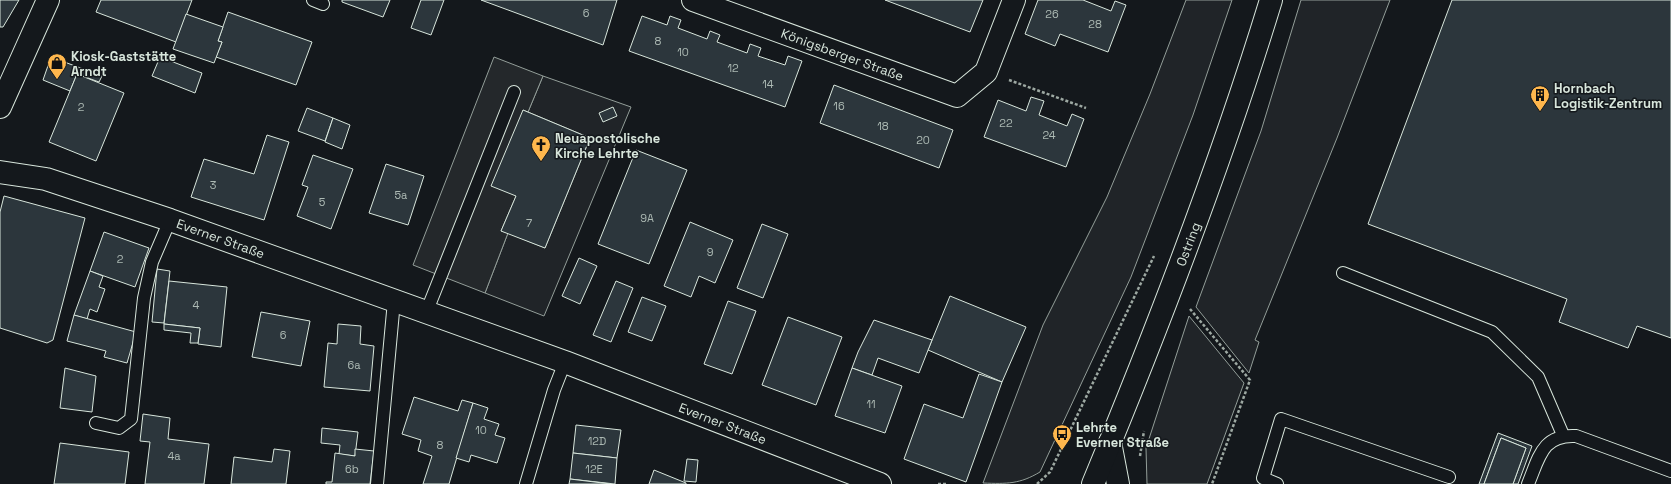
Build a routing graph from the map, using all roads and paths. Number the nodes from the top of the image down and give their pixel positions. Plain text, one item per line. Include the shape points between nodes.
1 (48, 0) edge
2 (693, 0) edge
3 (1014, 0) edge
4 (1271, 0) edge
5 (986, 72) junction
6 (514, 92) dead end
7 (0, 107) edge
8 (1086, 108) dead end
9 (0, 172) edge
10 (170, 220) junction
11 (1155, 255) dead end
12 (1343, 274) dead end
13 (394, 301) junction
14 (1187, 306) dead end
15 (426, 313) junction
16 (565, 362) junction
17 (96, 422) dead end
18 (1564, 435) junction
19 (1110, 442) junction
20 (1671, 471) edge
21 (1449, 477) dead end
22 (376, 484) edge
23 (526, 484) edge
24 (880, 484) edge
25 (938, 484) edge
26 (946, 484) edge
27 (1037, 484) edge
28 (1093, 484) edge
29 (1118, 484) edge
30 (1212, 484) edge
31 (1277, 484) edge
32 (1528, 484) edge

1 - 7 street
2 - 5 street, Königsberger Straße via 957,96
3 - 5 street, Königsberger Straße
4 - 19 street, Ostring via 1208,190
5 - 8 path
6 - 15 lane
9 - 10 street, Everner Straße via 46,179
10 - 13 street, Everner Straße
10 - 17 lane via 152,262 144,298 131,419 119,428
11 - 27 path via 1050,472
12 - 18 lane via 1492,332 1538,377
13 - 15 street, Everner Straße
13 - 22 lane
14 - 30 path via 1250,380
15 - 16 street, Everner Straße
16 - 23 lane
16 - 24 street, Everner Straße
18 - 20 lane via 1576,436
18 - 32 lane via 1549,442 1543,449
19 - 28 street, Ostring
19 - 29 street
21 - 31 lane via 1281,419 1262,478
25 - 26 path

